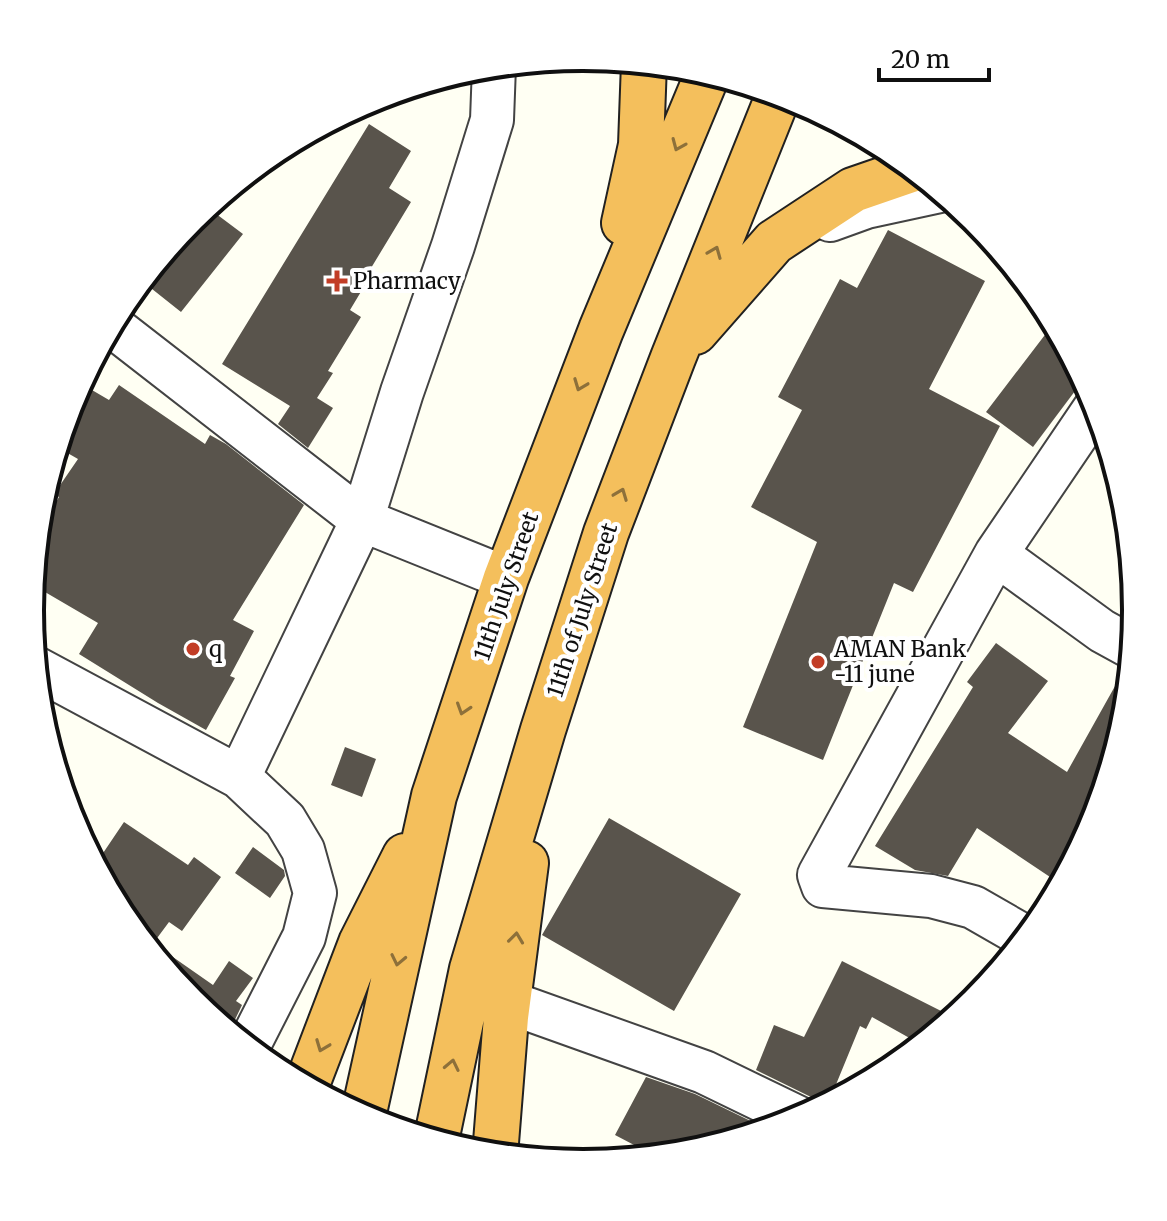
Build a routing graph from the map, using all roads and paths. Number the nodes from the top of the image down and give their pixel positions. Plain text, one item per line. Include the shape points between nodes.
1 (644, 75) edge
2 (494, 79) edge
3 (703, 84) edge
4 (774, 106) edge
5 (900, 174) edge
6 (926, 194) edge
7 (774, 242) junction
8 (601, 330) junction
9 (121, 333) edge
10 (673, 358) junction
11 (1087, 419) edge
12 (362, 520) junction
13 (996, 554) junction
14 (506, 578) junction
15 (1122, 642) edge
16 (48, 675) edge
17 (543, 730) junction
18 (239, 777) junction
19 (434, 796) junction
20 (1017, 932) edge
21 (508, 1002) junction
22 (253, 1037) edge
23 (310, 1076) edge
24 (366, 1104) edge
25 (784, 1111) edge
26 (438, 1130) edge
27 (496, 1143) edge

1 - 8 highway via 641,145
2 - 12 street via 492,120
3 -> 8 highway, 11th July Street
10 -> 4 highway, 11th of July Street
5 - 7 highway via 853,190
6 - 7 street via 866,207
7 - 10 highway
8 -> 14 highway, 11th July Street
9 - 12 street
17 -> 10 highway, 11th of July Street via 606,533
11 - 13 street
12 - 14 street
12 - 18 street
13 - 15 street
13 - 20 street via 819,875 823,886 831,888 931,896 973,907
14 -> 19 highway, 11th July Street
16 - 18 street
21 -> 17 highway
26 -> 17 highway, 11th of July Street via 472,969
18 - 22 street via 285,820 303,850 315,893 304,937
19 -> 23 highway via 361,943
19 -> 24 highway, 11th July Street
21 - 25 street via 704,1072
21 - 27 highway

